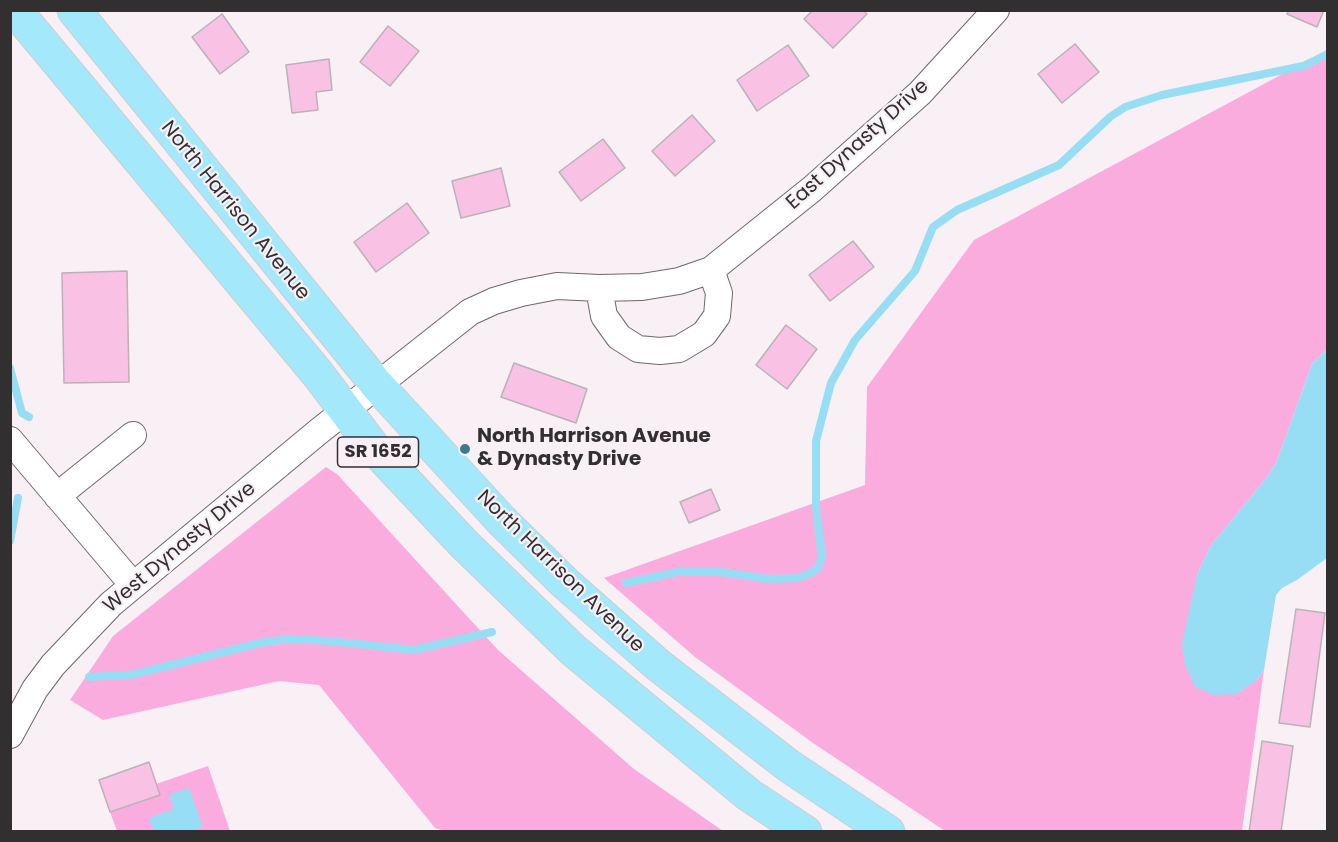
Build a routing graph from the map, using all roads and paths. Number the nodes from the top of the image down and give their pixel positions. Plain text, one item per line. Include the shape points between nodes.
1 (15, 10) edge
2 (74, 10) edge
3 (996, 10) edge
4 (711, 270) junction
5 (599, 288) junction
6 (377, 385) junction
7 (345, 411) junction
8 (133, 435) dead end
9 (10, 440) edge
10 (57, 496) junction
11 (133, 585) junction
12 (10, 735) edge
13 (804, 831) edge
14 (888, 831) edge

1 - 7 main road, North Harrison Avenue / SR 1652
2 - 6 main road, North Harrison Avenue / SR 1652
3 - 4 street, East Dynasty Drive via 920,93 812,189
4 - 5 street, East Dynasty Drive via 679,281
4 - 5 street via 719,293 717,316 704,334 679,349 638,349 619,337 604,316
5 - 6 street, East Dynasty Drive via 557,286 494,301 470,312
6 - 7 street, West Dynasty Drive
6 - 14 main road, North Harrison Avenue / SR 1652 via 502,521 658,665 789,766
7 - 11 street, West Dynasty Drive
7 - 13 main road, North Harrison Avenue / SR 1652 via 374,448 463,543 573,650 749,795
8 - 10 street
9 - 10 street
10 - 11 street
11 - 12 street, West Dynasty Drive via 53,665

